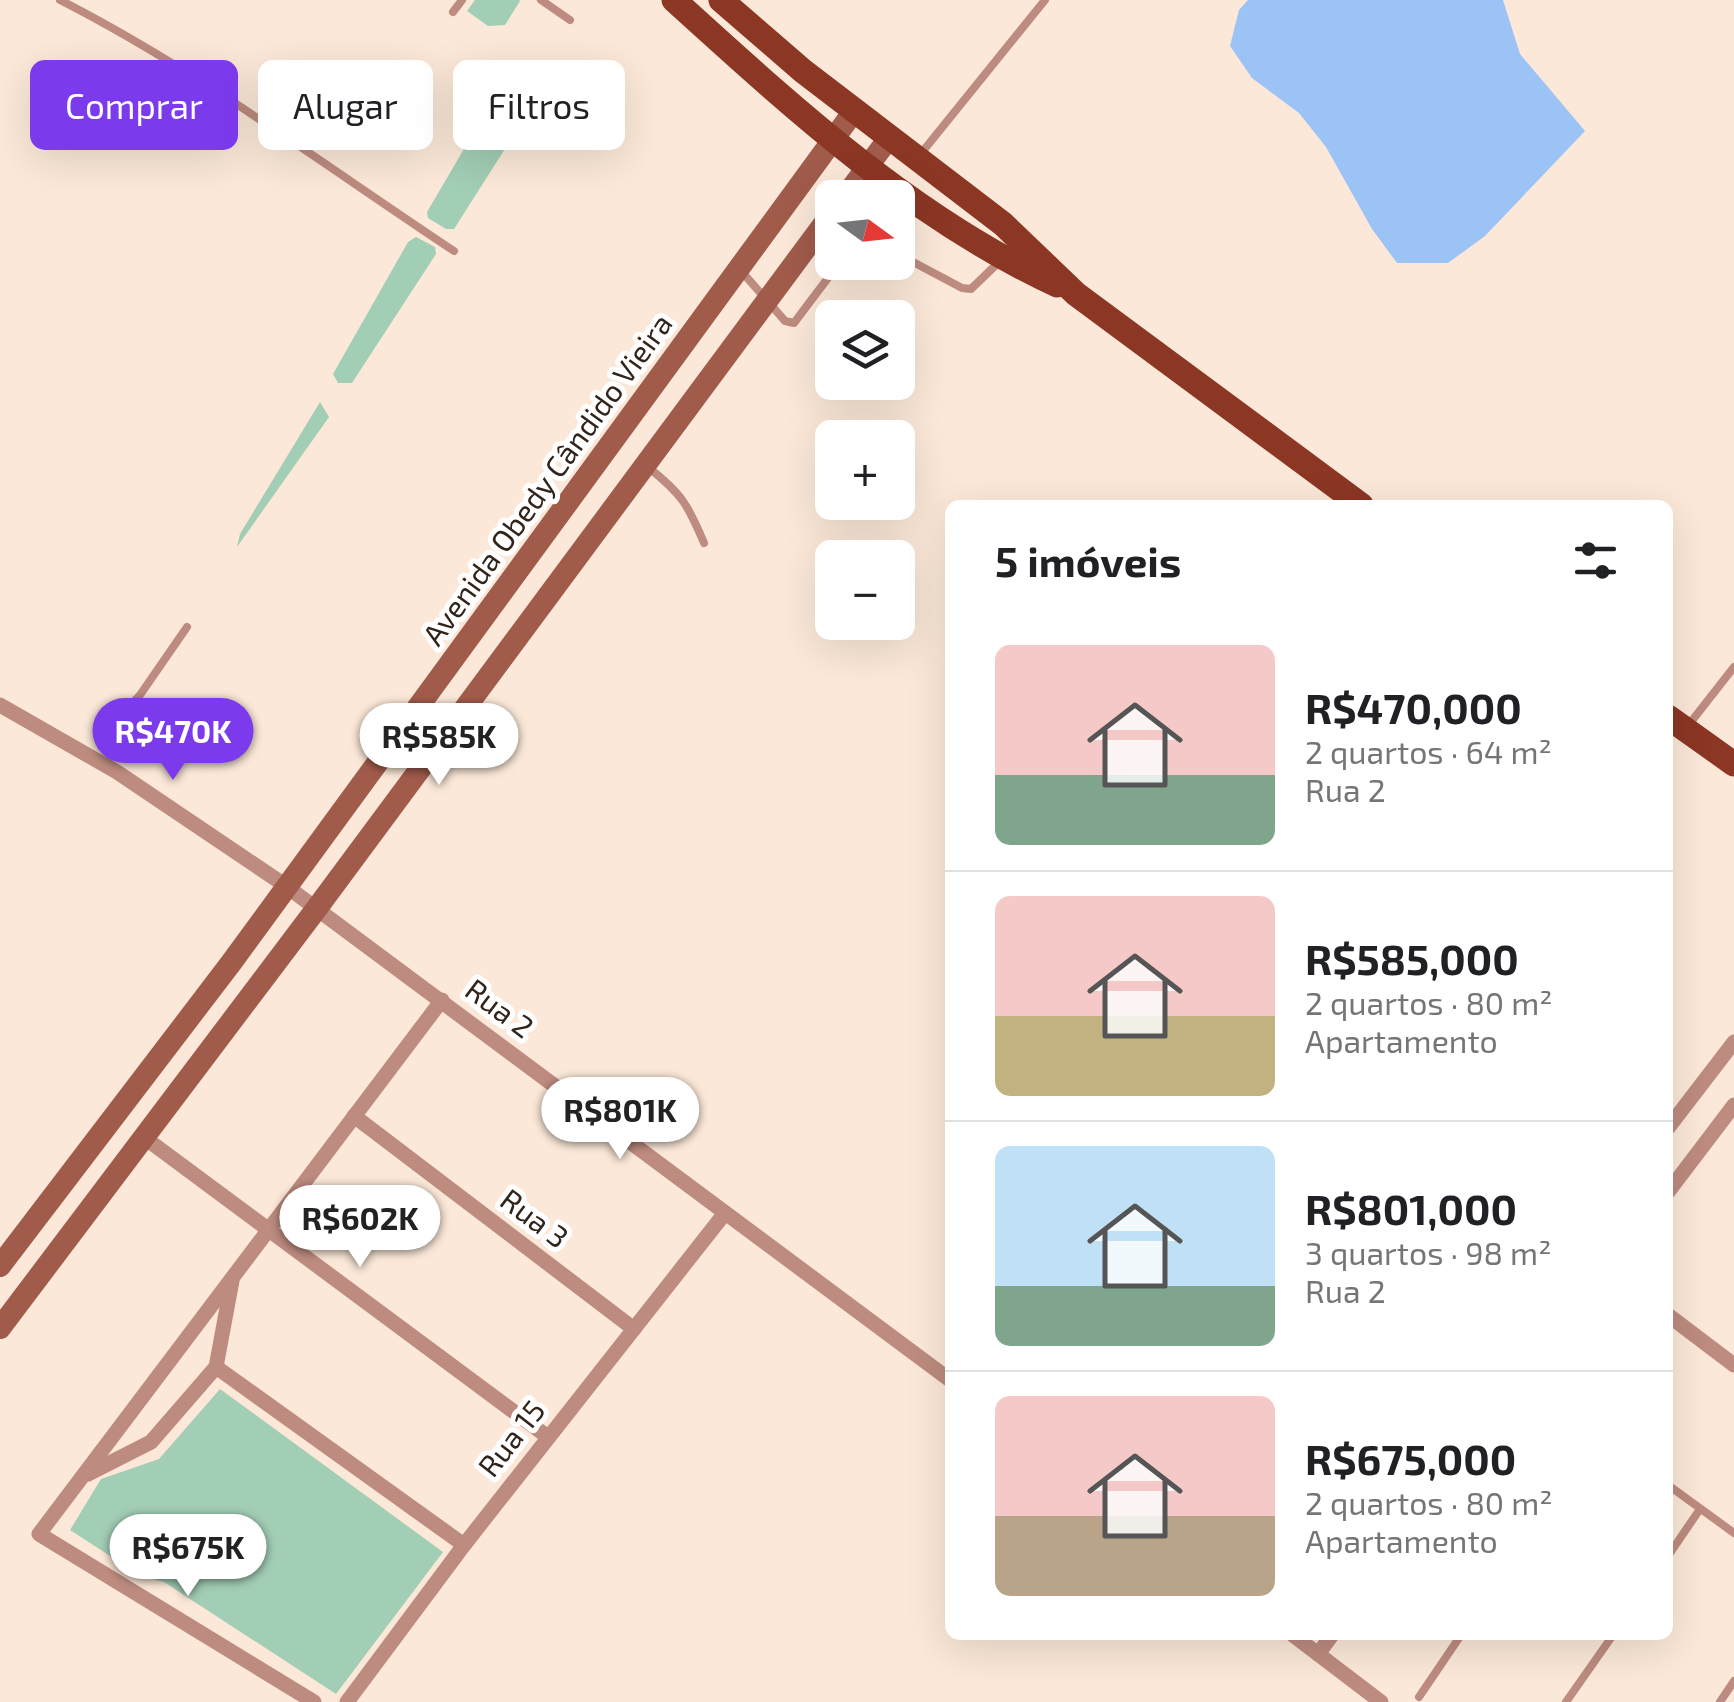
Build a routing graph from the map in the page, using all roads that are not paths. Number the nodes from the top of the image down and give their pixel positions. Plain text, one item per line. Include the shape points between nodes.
1 (60, 0) edge
2 (462, 0) edge
3 (541, 0) edge
4 (674, 0) edge
5 (721, 0) edge
6 (1045, 0) edge
7 (453, 12) dead end
8 (570, 20) dead end
9 (854, 111) junction
10 (890, 138) junction
11 (832, 142) junction
12 (916, 159) junction
13 (867, 168) junction
14 (858, 180) edge
15 (815, 234) edge
16 (454, 251) dead end
17 (1002, 259) junction
18 (915, 263) edge
19 (740, 270) junction
20 (826, 280) edge
21 (1076, 294) junction
22 (764, 300) junction
23 (646, 466) junction
24 (591, 474) junction
25 (622, 498) junction
26 (1354, 500) edge
27 (704, 544) dead end
28 (187, 627) dead end
29 (1734, 668) edge
30 (0, 704) edge
31 (1676, 723) edge
32 (106, 731) dead end
33 (1734, 764) edge
34 (286, 886) junction
35 (316, 908) junction
36 (442, 1000) junction
37 (1734, 1042) edge
38 (1734, 1105) edge
39 (354, 1116) junction
40 (1673, 1121) edge
41 (145, 1138) junction
42 (1673, 1185) edge
43 (724, 1213) junction
44 (268, 1230) junction
45 (0, 1266) edge
46 (232, 1278) junction
47 (1673, 1319) edge
48 (0, 1328) edge
49 (634, 1329) junction
50 (1734, 1364) edge
51 (216, 1367) junction
52 (945, 1376) edge
53 (548, 1438) junction
54 (82, 1478) junction
55 (1673, 1490) edge
56 (1700, 1509) junction
57 (1734, 1534) edge
58 (464, 1545) junction
59 (1673, 1549) edge
60 (1299, 1640) edge
61 (1328, 1640) edge
62 (1458, 1640) edge
63 (1609, 1640) edge
64 (1318, 1654) junction
65 (1734, 1681) edge
66 (1419, 1698) dead end
67 (314, 1702) edge
68 (347, 1702) edge
69 (1381, 1702) edge
70 (1566, 1702) edge
71 (1720, 1702) edge

1 - 16 lane via 288,136
2 - 7 lane
3 - 8 lane
4 - 11 main road
5 - 9 main road
6 - 12 lane
9 - 10 main road
9 - 11 main road, Avenida Obedy Cândido Vieira
10 - 12 main road
10 - 13 main road
11 - 13 main road
11 - 19 main road, Avenida Obedy Cândido Vieira
12 - 13 main road
12 - 21 main road via 1004,224
13 - 14 main road
13 - 17 main road
15 - 22 main road
17 - 18 lane via 971,289
17 - 21 main road
19 - 22 lane
19 - 24 main road, Avenida Obedy Cândido Vieira
20 - 22 lane via 794,323
21 - 26 main road
22 - 23 main road
23 - 25 main road
23 - 27 lane via 677,490
24 - 25 main road
24 - 34 main road, Avenida Obedy Cândido Vieira
25 - 35 main road
28 - 32 lane
29 - 31 lane
30 - 34 street, Rua 2 via 117,772
31 - 33 main road
34 - 35 street, Rua 2
34 - 45 main road, Avenida Obedy Cândido Vieira
35 - 36 street, Rua 2
35 - 41 main road
36 - 39 street
36 - 43 street, Rua 2
37 - 40 street
38 - 42 street
39 - 44 street
39 - 49 street, Rua 3
41 - 44 street
41 - 48 main road
43 - 49 street, Rua 15
43 - 52 street, Rua 2
44 - 46 street
44 - 53 street
46 - 51 street
46 - 54 street
47 - 50 street
49 - 53 street, Rua 15
51 - 54 street via 151,1442
51 - 58 street
53 - 58 street, Rua 15
54 - 67 street via 38,1534
55 - 56 lane
56 - 57 lane
56 - 59 lane
58 - 68 street, Rua 15
60 - 64 street
61 - 64 street
62 - 66 lane
63 - 70 lane
64 - 69 street
65 - 71 lane

